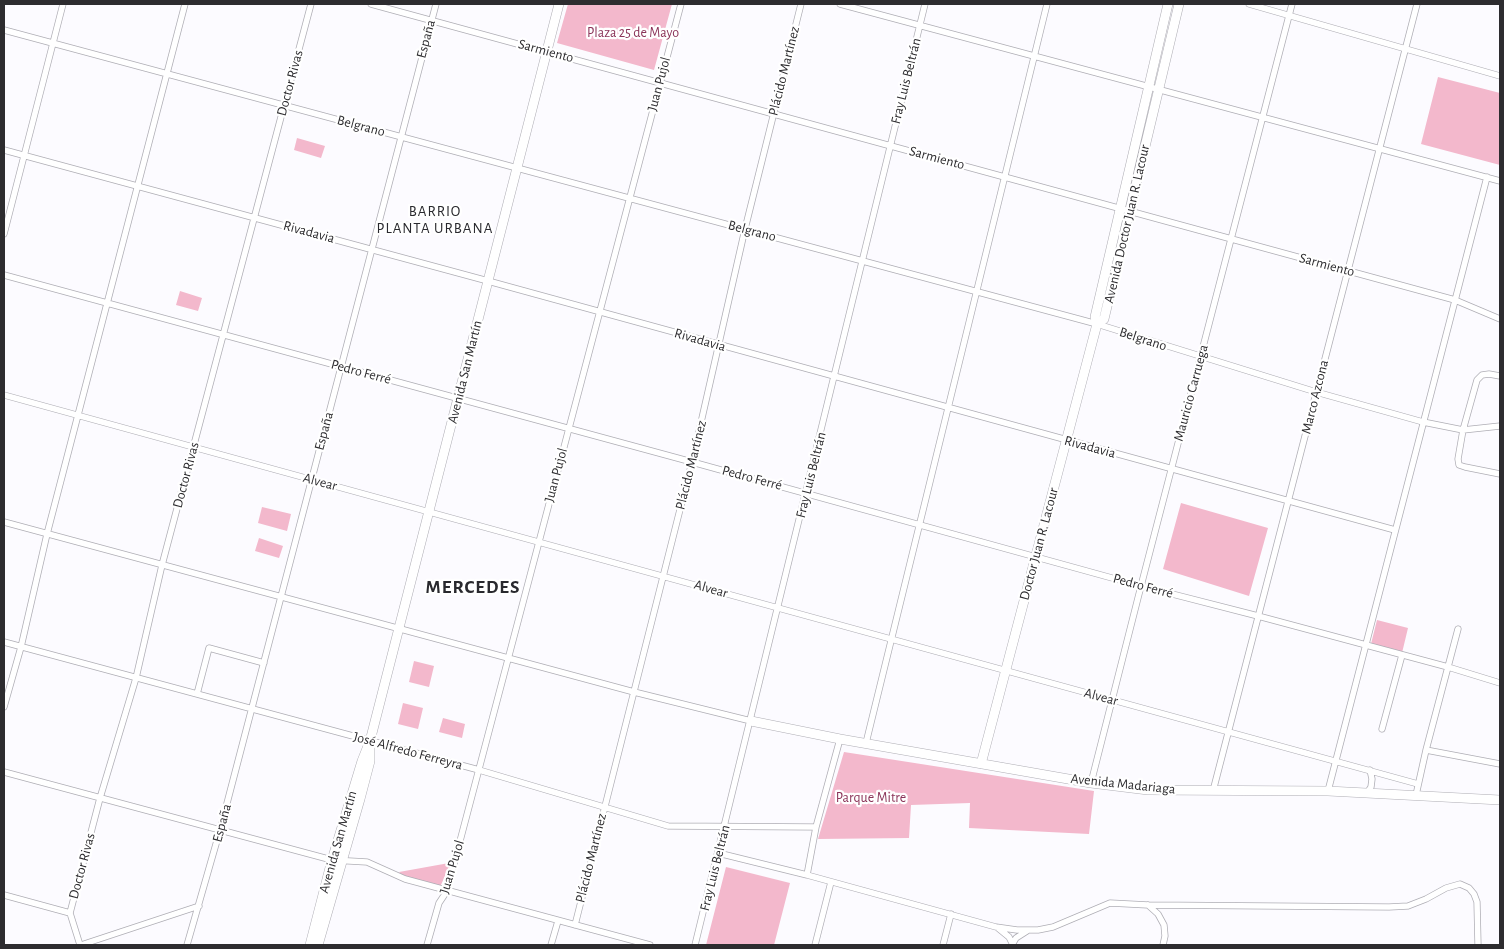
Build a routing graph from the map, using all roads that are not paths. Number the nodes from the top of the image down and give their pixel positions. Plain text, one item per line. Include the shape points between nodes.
1 (63, 4) edge
2 (185, 4) edge
3 (311, 4) edge
4 (371, 4) edge
5 (436, 4) edge
6 (559, 4) edge
7 (680, 4) edge
8 (801, 4) edge
9 (840, 4) edge
10 (925, 4) edge
11 (1047, 4) edge
12 (1168, 4) edge
13 (1179, 4) edge
14 (1249, 4) edge
15 (1292, 4) edge
16 (1417, 4) edge
17 (1289, 15) junction
18 (431, 20) junction
19 (920, 25) junction
20 (4, 30) edge
21 (54, 43) junction
22 (1405, 49) junction
23 (547, 52) junction
24 (1034, 56) junction
25 (167, 74) junction
26 (1500, 76) edge
27 (660, 82) junction
28 (1148, 86) junction
29 (1158, 89) junction
30 (284, 105) junction
31 (774, 114) junction
32 (1263, 117) junction
33 (401, 137) junction
34 (891, 146) junction
35 (1379, 148) junction
36 (4, 150) edge
37 (24, 156) junction
38 (517, 168) junction
39 (1004, 177) junction
40 (1487, 177) junction
41 (1500, 181) edge
42 (138, 186) junction
43 (629, 198) junction
44 (1120, 208) junction
45 (1130, 211) junction
46 (254, 218) junction
47 (745, 229) junction
48 (4, 234) edge
49 (1231, 239) junction
50 (372, 249) junction
51 (862, 261) junction
52 (1348, 270) junction
53 (4, 275) edge
54 (488, 281) junction
55 (977, 292) junction
56 (1454, 300) junction
57 (107, 303) junction
58 (599, 312) junction
59 (1500, 319) edge
60 (1097, 324) junction
61 (223, 335) junction
62 (719, 345) junction
63 (1200, 357) junction
64 (341, 367) junction
65 (1500, 376) edge
66 (834, 377) junction
67 (1316, 392) junction
68 (4, 395) edge
69 (458, 398) junction
70 (948, 408) junction
71 (78, 416) junction
72 (1423, 422) junction
73 (1500, 426) edge
74 (569, 428) junction
75 (1463, 430) junction
76 (1066, 440) junction
77 (193, 447) junction
78 (692, 462) junction
79 (1172, 469) junction
80 (1500, 474) edge
81 (312, 480) junction
82 (806, 493) junction
83 (1288, 501) junction
84 (429, 512) junction
85 (4, 522) edge
86 (920, 524) junction
87 (1395, 530) junction
88 (48, 534) junction
89 (539, 542) junction
90 (1035, 557) junction
91 (162, 565) junction
92 (663, 576) junction
93 (1141, 586) junction
94 (281, 597) junction
95 (778, 608) junction
96 (1258, 616) junction
97 (399, 629) junction
98 (1458, 629) dead end
99 (892, 639) junction
100 (4, 642) edge
101 (1365, 645) junction
102 (21, 647) junction
103 (1402, 655) junction
104 (508, 658) junction
105 (264, 663) junction
106 (1448, 667) junction
107 (1006, 670) junction
108 (136, 678) junction
109 (1500, 683) edge
110 (634, 692) junction
111 (197, 694) junction
112 (1112, 700) junction
113 (4, 707) edge
114 (252, 709) junction
115 (751, 721) junction
116 (1382, 729) dead end
117 (1228, 732) junction
118 (840, 739) junction
119 (370, 741) junction
120 (866, 743) junction
121 (1426, 750) junction
122 (1335, 761) junction
123 (981, 764) junction
124 (1500, 764) edge
125 (479, 770) junction
126 (1370, 770) junction
127 (4, 772) edge
128 (1091, 783) junction
129 (1418, 784) junction
130 (1213, 791) junction
131 (1328, 791) junction
132 (1367, 793) junction
133 (1416, 795) junction
134 (100, 798) junction
135 (1500, 800) edge
136 (604, 808) junction
137 (725, 826) junction
138 (816, 827) junction
139 (220, 830) junction
140 (718, 853) junction
141 (332, 860) junction
142 (343, 861) junction
143 (807, 875) junction
144 (831, 882) junction
145 (447, 891) junction
146 (4, 895) edge
147 (1148, 905) junction
148 (198, 906) junction
149 (70, 913) junction
150 (951, 914) junction
151 (558, 921) junction
152 (575, 925) junction
153 (996, 927) junction
154 (1028, 930) junction
155 (81, 945) edge
156 (188, 945) edge
157 (310, 945) edge
158 (318, 945) edge
159 (427, 945) edge
160 (551, 945) edge
161 (650, 945) edge
162 (695, 945) edge
163 (815, 945) edge
164 (943, 945) edge
165 (1013, 945) edge
166 (1163, 945) edge
167 (1478, 945) edge

1 - 21 street
2 - 25 street
3 - 30 street, Doctor Rivas
4 - 18 street, Sarmiento
5 - 18 street, España
6 - 23 street, Avenida San Martín
7 - 27 street, Juan Pujol
8 - 31 street, Plácido Martínez
9 - 19 street
10 - 19 street, Fray Luis Beltrán
11 - 24 street
12 - 28 street, Avenida Doctor Juan R. Lacour
13 - 29 street, Avenida Doctor Juan R. Lacour
14 - 17 street
15 - 17 street, Mauricio Carruega
16 - 22 street, Marco Azcona
17 - 22 street
17 - 32 street, Mauricio Carruega
18 - 23 street, Sarmiento
18 - 33 street, España
19 - 24 street
19 - 34 street, Fray Luis Beltrán
20 - 21 street, Belgrano
21 - 25 street, Belgrano
21 - 37 street
22 - 26 street
22 - 35 street, Marco Azcona
23 - 27 street, Sarmiento
23 - 38 street, Avenida San Martín
24 - 28 street
24 - 39 street
25 - 30 street, Belgrano
25 - 42 street
27 - 31 street, Sarmiento
27 - 43 street, Juan Pujol
28 - 29 street
28 - 44 street, Avenida Doctor Juan R. Lacour
29 - 32 street
29 - 45 street, Avenida Doctor Juan R. Lacour
30 - 33 street, Belgrano
30 - 46 street, Doctor Rivas
31 - 34 street, Sarmiento
31 - 47 street, Plácido Martínez
32 - 35 street
32 - 49 street, Mauricio Carruega
33 - 38 street, Belgrano
33 - 50 street, España
34 - 39 street, Sarmiento
34 - 51 street, Fray Luis Beltrán
35 - 40 street
35 - 52 street, Marco Azcona
36 - 37 street, Rivadavia
37 - 42 street, Rivadavia
37 - 48 street
38 - 43 street, Belgrano
38 - 54 street, Avenida San Martín
39 - 44 street, Sarmiento
39 - 55 street
40 - 41 street
40 - 56 street
42 - 46 street, Rivadavia
42 - 57 street
43 - 47 street, Belgrano
43 - 58 street, Juan Pujol
44 - 45 street, Sarmiento
44 - 60 street, Avenida Doctor Juan R. Lacour via 1095,317
45 - 49 street, Sarmiento
45 - 60 street, Avenida Doctor Juan R. Lacour via 1104,319
46 - 50 street, Rivadavia
46 - 61 street, Doctor Rivas
47 - 51 street, Belgrano
47 - 62 street, Plácido Martínez
49 - 52 street, Sarmiento
49 - 63 street, Mauricio Carruega
50 - 54 street, Rivadavia
50 - 64 street, España
51 - 55 street, Belgrano
51 - 66 street, Fray Luis Beltrán
52 - 56 street, Sarmiento
52 - 67 street, Marco Azcona
53 - 57 street, Pedro Ferré
54 - 58 street, Rivadavia
54 - 69 street, Avenida San Martín
55 - 60 street, Belgrano
55 - 70 street
56 - 59 street, Sarmiento
56 - 72 street
57 - 61 street, Pedro Ferré
57 - 71 street
58 - 62 street, Rivadavia
58 - 74 street, Juan Pujol
60 - 63 street, Belgrano
60 - 76 street, Doctor Juan R. Lacour
61 - 64 street, Pedro Ferré
61 - 77 street, Doctor Rivas
62 - 66 street, Rivadavia
62 - 78 street, Plácido Martínez
63 - 67 street, Belgrano
63 - 79 street, Mauricio Carruega
64 - 69 street, Pedro Ferré
64 - 81 street, España
65 - 75 street via 1482,375 1477,380
66 - 70 street, Rivadavia
66 - 82 street, Fray Luis Beltrán
67 - 72 street, Belgrano
67 - 83 street, Marco Azcona
68 - 71 street, Alvear
69 - 74 street, Pedro Ferré
69 - 84 street, Avenida San Martín
70 - 76 street, Rivadavia
70 - 86 street
71 - 77 street, Alvear
71 - 88 street
72 - 75 street, Belgrano
72 - 87 street
73 - 75 street, Belgrano
74 - 78 street, Pedro Ferré
74 - 89 street, Juan Pujol
75 - 80 street via 1459,465
76 - 79 street, Rivadavia
76 - 90 street, Doctor Juan R. Lacour
77 - 81 street, Alvear
77 - 91 street, Doctor Rivas
78 - 82 street, Pedro Ferré
78 - 92 street, Plácido Martínez
79 - 83 street, Rivadavia
79 - 93 street, Mauricio Carruega
81 - 84 street, Alvear
81 - 94 street, España
82 - 86 street, Pedro Ferré
82 - 95 street, Fray Luis Beltrán
83 - 87 street, Rivadavia
83 - 96 street, Marco Azcona
84 - 89 street, Alvear
84 - 97 street, Avenida San Martín
85 - 88 street
86 - 90 street, Pedro Ferré
86 - 99 street
87 - 101 street
88 - 91 street
88 - 102 street
89 - 92 street, Alvear
89 - 104 street, Juan Pujol
90 - 93 street, Pedro Ferré
90 - 107 street, Doctor Juan R. Lacour
91 - 94 street
91 - 108 street, Doctor Rivas
92 - 95 street, Alvear
92 - 110 street, Plácido Martínez
93 - 96 street, Pedro Ferré
93 - 112 street, Mauricio Carruega
94 - 97 street
94 - 105 street, España
95 - 99 street, Alvear
95 - 115 street, Fray Luis Beltrán
96 - 101 street, Pedro Ferré
96 - 117 street, Marco Azcona
97 - 104 street
97 - 119 street, Avenida San Martín
98 - 106 street
99 - 107 street, Alvear
99 - 120 street
100 - 102 street, José Alfredo Ferreyra
101 - 103 street, Pedro Ferré
101 - 122 street
102 - 108 street, José Alfredo Ferreyra
102 - 113 street
103 - 106 street, Pedro Ferré
103 - 116 street
104 - 110 street
104 - 125 street, Juan Pujol
105 - 111 street via 209,648
105 - 114 street, España
106 - 109 street, Pedro Ferré
106 - 121 street
107 - 112 street, Alvear
107 - 123 street, Doctor Juan R. Lacour
108 - 111 street, José Alfredo Ferreyra
108 - 134 street, Doctor Rivas
110 - 115 street
110 - 136 street, Plácido Martínez
111 - 114 street, José Alfredo Ferreyra
112 - 117 street, Alvear
112 - 128 street, Mauricio Carruega
114 - 119 street, José Alfredo Ferreyra
114 - 139 street, España
115 - 118 street, Avenida Madariaga
115 - 137 street, Fray Luis Beltrán
117 - 122 street, Alvear
117 - 130 street, Marco Azcona
118 - 120 street, Avenida Madariaga
118 - 138 street
119 - 125 street, José Alfredo Ferreyra
119 - 141 street, Avenida San Martín
119 - 142 street, Avenida San Martín via 370,761
120 - 123 street, Avenida Madariaga
121 - 124 street
121 - 129 street
122 - 126 street, Alvear
122 - 131 street
123 - 128 street, Avenida Madariaga
125 - 136 street, José Alfredo Ferreyra
125 - 145 street, Juan Pujol
126 - 129 street, Alvear
126 - 132 street via 1371,787
127 - 134 street
128 - 130 street, Avenida Madariaga via 1148,790
129 - 133 street
130 - 131 street, Avenida Madariaga
131 - 132 street, Avenida Madariaga
132 - 133 street, Avenida Madariaga
133 - 135 street, Avenida Madariaga
134 - 139 street
134 - 149 street, Doctor Rivas
136 - 137 street, José Alfredo Ferreyra via 668,826
136 - 152 street, Plácido Martínez
137 - 138 street, José Alfredo Ferreyra
137 - 140 street, Fray Luis Beltrán
138 - 143 street
139 - 141 street
139 - 148 street, España
140 - 143 street
140 - 162 street, Fray Luis Beltrán
141 - 142 street
141 - 157 street, Avenida San Martín
142 - 145 street via 367,862 405,879
142 - 158 street, Avenida San Martín
143 - 144 street
144 - 150 street
144 - 163 street
145 - 151 street
145 - 159 street, Juan Pujol via 439,903
146 - 149 street
147 - 154 street via 1110,903 1053,927
147 - 166 street via 1164,925
147 - 167 street via 1389,908 1408,906 1460,884 1469,888 1477,902
148 - 155 street
148 - 156 street, España
149 - 155 street, Doctor Rivas
150 - 153 street
150 - 164 street
151 - 152 street
151 - 160 street
152 - 161 street
153 - 154 street
153 - 165 street via 1009,936
154 - 165 street via 1016,938

